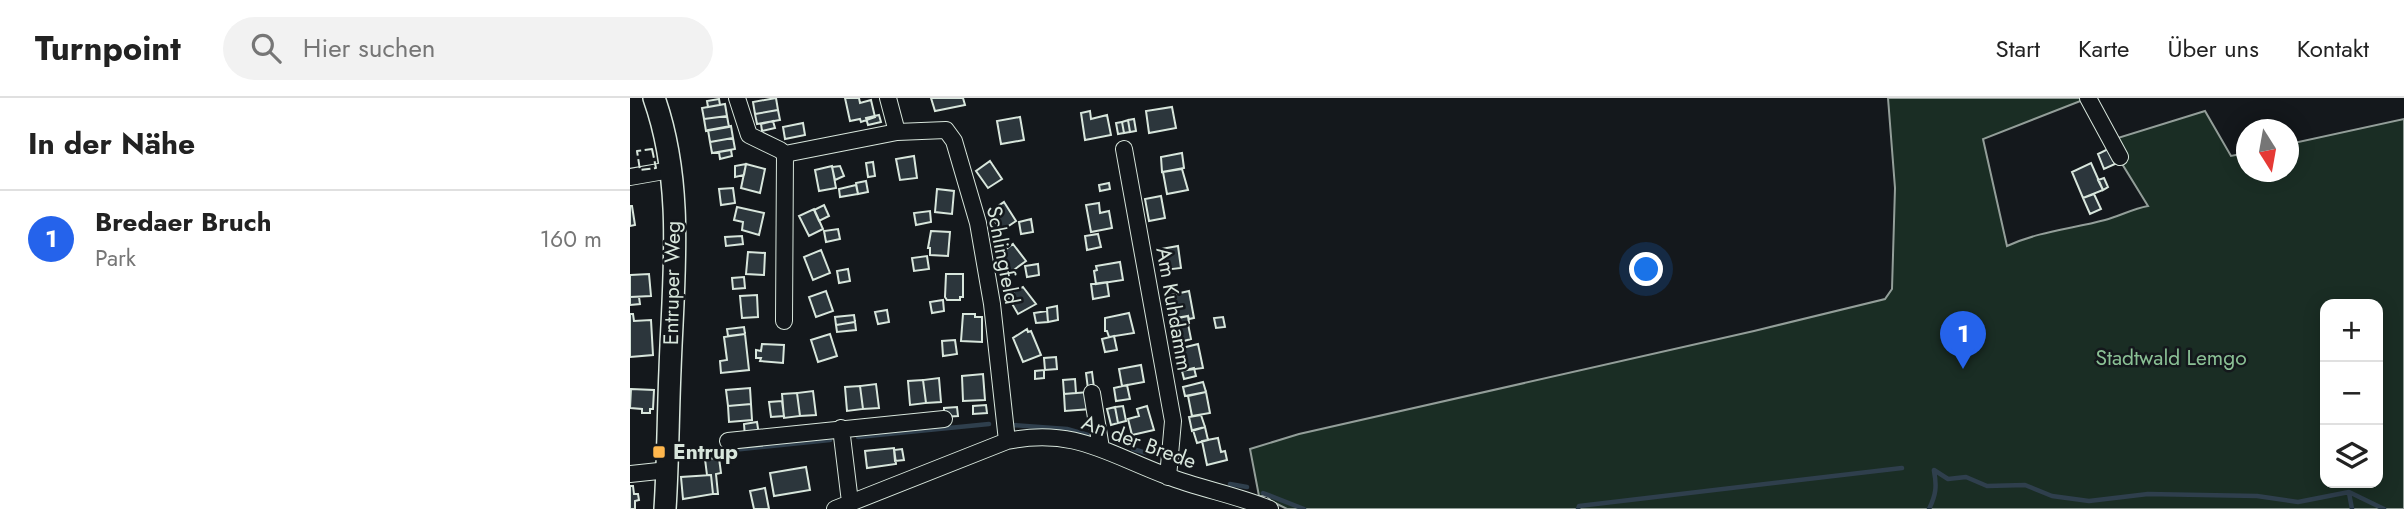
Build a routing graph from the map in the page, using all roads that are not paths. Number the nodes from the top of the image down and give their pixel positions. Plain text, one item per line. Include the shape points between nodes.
1 (654, 98) edge
2 (737, 98) edge
3 (888, 98) edge
4 (2088, 98) edge
5 (897, 132) junction
6 (1124, 149) dead end
7 (785, 155) junction
8 (2120, 157) dead end
9 (670, 170) junction
10 (630, 177) edge
11 (784, 321) dead end
12 (1092, 393) dead end
13 (944, 419) dead end
14 (841, 428) junction
15 (728, 441) dead end
16 (1007, 441) junction
17 (1101, 448) junction
18 (668, 470) junction
19 (630, 474) edge
20 (1168, 477) junction
21 (843, 506) edge
22 (665, 509) edge
23 (1270, 509) edge

1 - 9 main road, Entruper Weg
2 - 7 street via 749,135
3 - 5 street
4 - 8 street
5 - 7 street, Schlingfeld
5 - 16 street, Schlingfeld via 946,130 954,141 978,223
6 - 20 street, Am Kuhdamm via 1173,421
7 - 11 street
9 - 10 street
9 - 18 main road, Entruper Weg via 675,266
12 - 17 street
13 - 14 street
14 - 15 street
14 - 21 street
16 - 17 street, An der Brede via 1031,436 1073,439
16 - 21 street, An der Brede
17 - 20 street, An der Brede
18 - 19 street
18 - 22 main road, Entruper Weg
20 - 23 street, An der Brede

